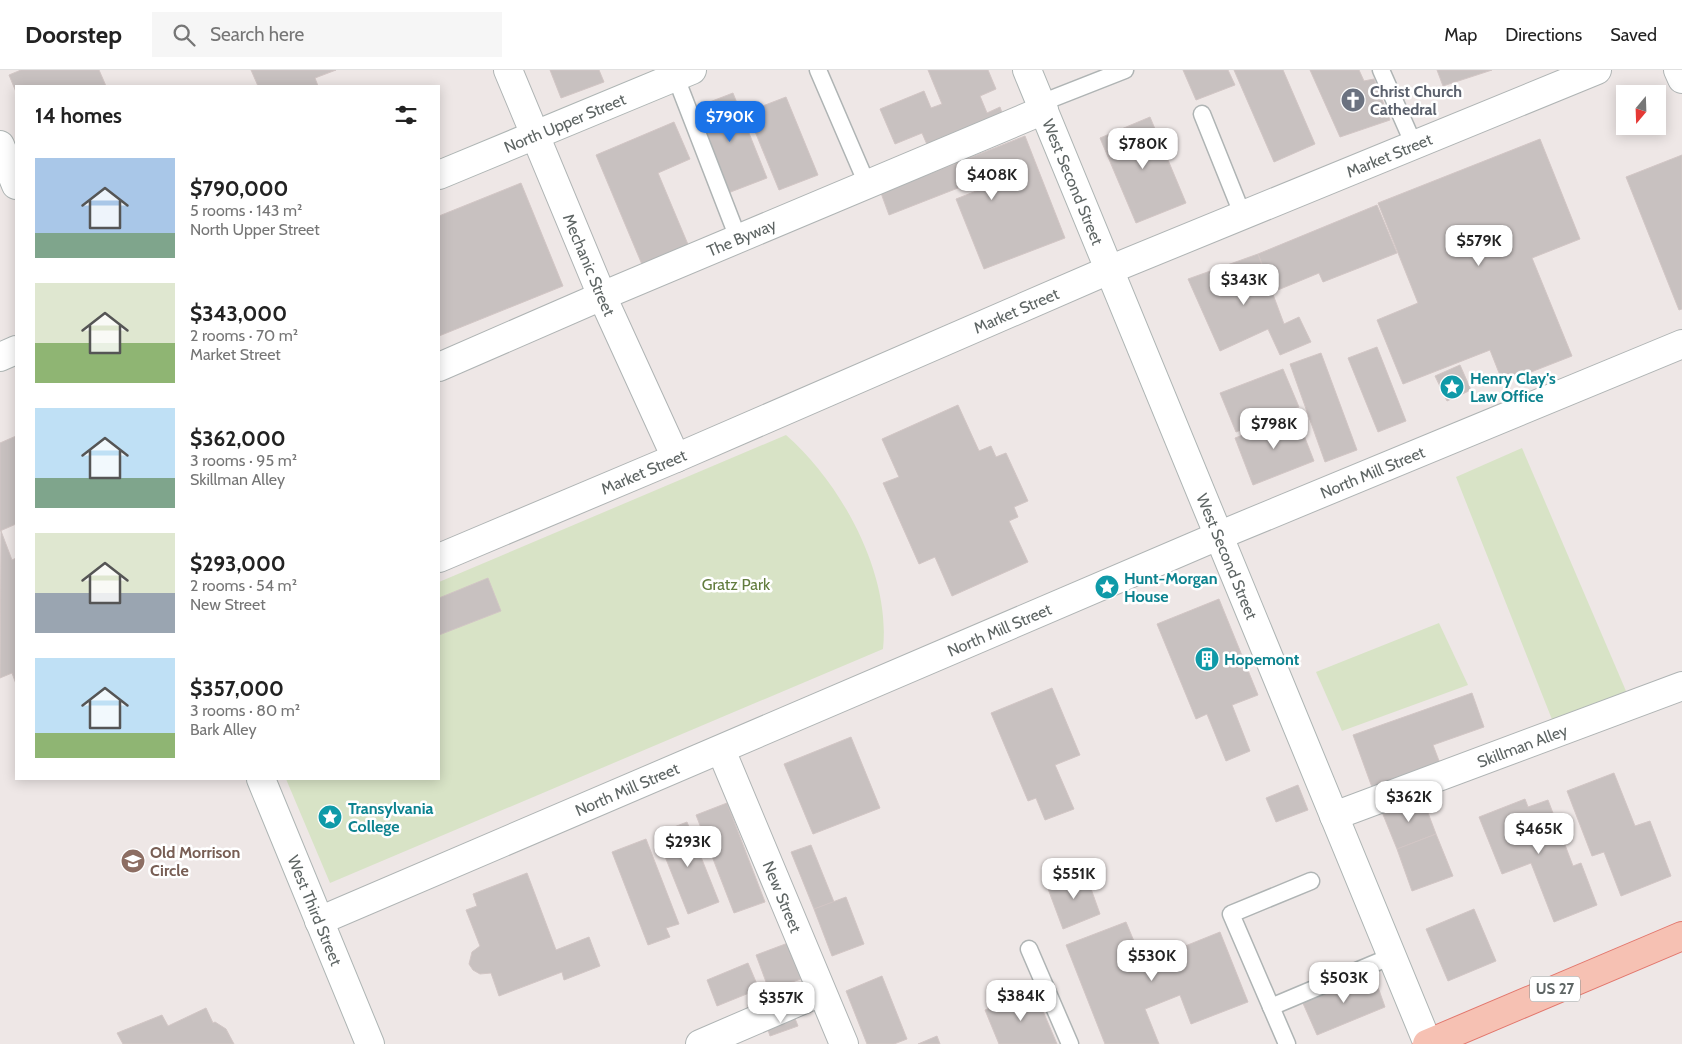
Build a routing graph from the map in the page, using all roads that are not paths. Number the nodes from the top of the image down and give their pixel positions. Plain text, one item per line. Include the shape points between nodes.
1 (508, 70) edge
2 (818, 70) edge
3 (1027, 70) edge
4 (1125, 70) edge
5 (1381, 70) edge
6 (1597, 70) edge
7 (1678, 70) edge
8 (680, 72) edge
9 (1682, 79) edge
10 (1042, 107) junction
11 (1202, 114) dead end
12 (536, 135) junction
13 (0, 145) edge
14 (1414, 145) junction
15 (440, 175) edge
16 (15, 182) edge
17 (867, 184) junction
18 (1243, 216) junction
19 (738, 238) junction
20 (1109, 270) junction
21 (602, 296) junction
22 (1682, 344) edge
23 (15, 350) edge
24 (0, 357) edge
25 (440, 367) edge
26 (676, 458) junction
27 (1218, 536) junction
28 (440, 558) edge
29 (1682, 686) edge
30 (721, 750) junction
31 (261, 780) edge
32 (1334, 816) junction
33 (1311, 881) dead end
34 (319, 920) junction
35 (1682, 936) edge
36 (1029, 949) dead end
37 (1392, 956) junction
38 (821, 992) junction
39 (1271, 1007) junction
40 (370, 1044) edge
41 (700, 1044) edge
42 (844, 1044) edge
43 (1070, 1044) edge
44 (1287, 1044) edge
45 (1428, 1044) edge

1 - 12 street, Mechanic Street
2 - 17 lane
3 - 10 street, West Second Street
4 - 10 lane
5 - 14 lane
6 - 14 street, Market Street
7 - 9 street
8 - 12 street, North Upper Street
8 - 19 lane
10 - 17 street, The Byway
10 - 20 street, West Second Street
11 - 18 lane
12 - 15 street, North Upper Street
12 - 21 street, Mechanic Street
13 - 16 street
14 - 18 street, Market Street
17 - 19 street, The Byway
18 - 20 street, Market Street
19 - 21 street, The Byway
20 - 26 street, Market Street
20 - 27 street, West Second Street
21 - 25 street, The Byway
21 - 26 street, Mechanic Street
22 - 27 street, North Mill Street
23 - 24 street
26 - 28 street, Market Street
27 - 30 street, North Mill Street
27 - 32 street, West Second Street
29 - 32 street, Skillman Alley
30 - 34 street, North Mill Street
30 - 38 street, New Street
31 - 34 street, West Third Street
32 - 37 street, West Second Street
33 - 39 lane via 1231,914
34 - 40 street, West Third Street
35 - 45 main road, US 27
36 - 43 lane
37 - 39 lane
37 - 45 street, West Second Street
38 - 41 street
38 - 42 street, New Street
39 - 44 lane

